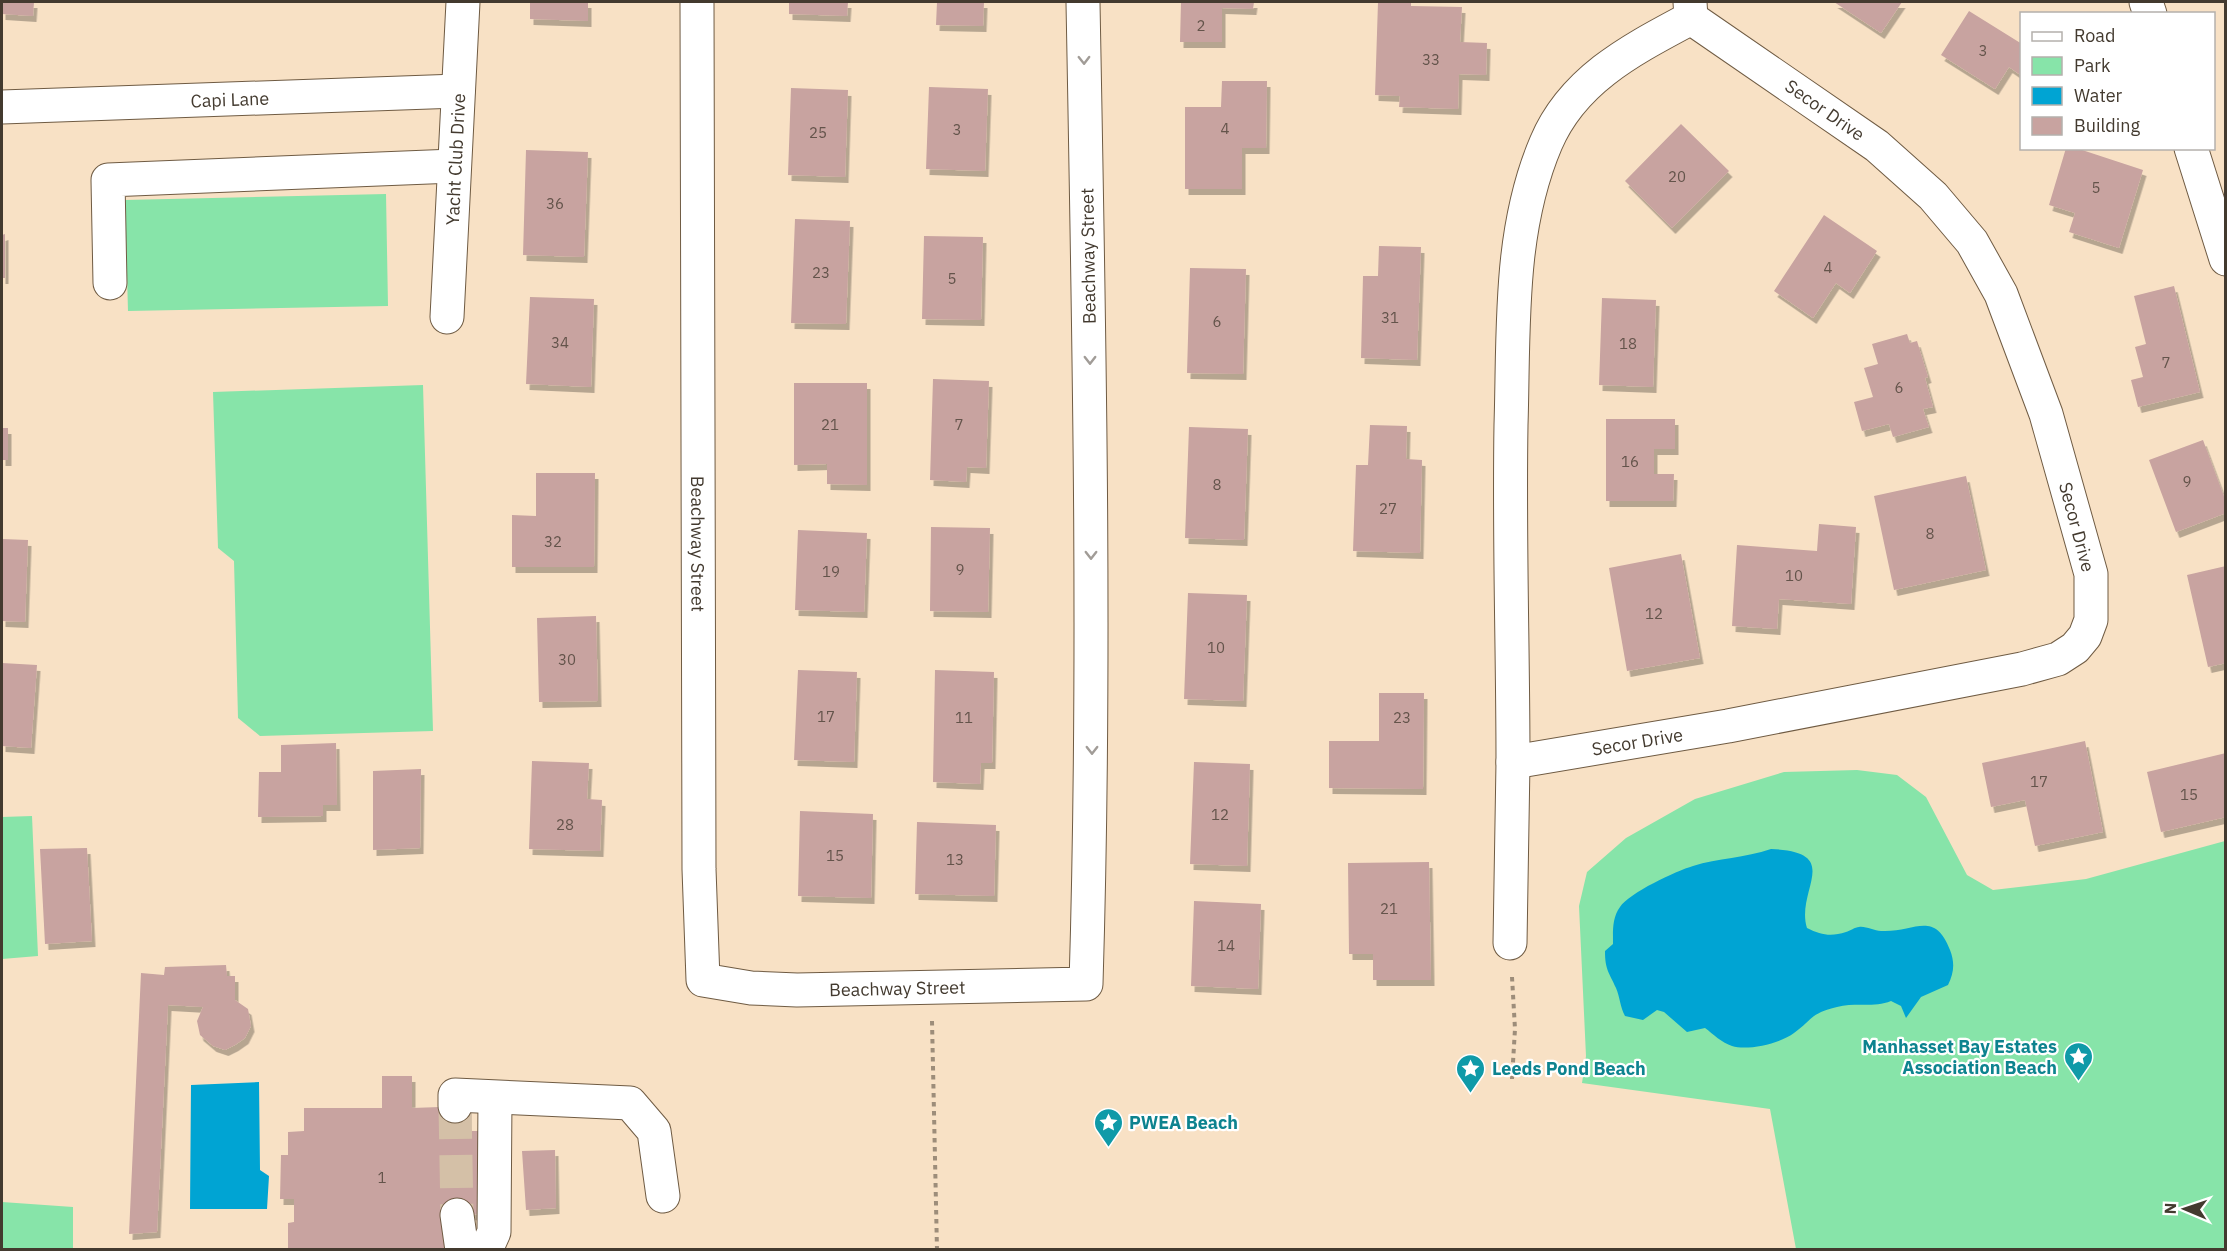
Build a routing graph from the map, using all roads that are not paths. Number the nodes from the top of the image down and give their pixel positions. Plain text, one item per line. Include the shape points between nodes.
1 (463, 2) edge
2 (697, 2) edge
3 (1083, 2) edge
4 (1691, 10) edge
5 (458, 91) junction
6 (2, 107) edge
7 (2192, 150) edge
8 (454, 166) junction
9 (2226, 259) edge
10 (110, 283) dead end
11 (447, 317) dead end
12 (1512, 762) junction
13 (1510, 943) road end
14 (495, 1098) junction
15 (455, 1106) dead end
16 (663, 1196) dead end
17 (457, 1215) tunnel mouth
18 (462, 1250) edge
19 (486, 1250) edge

1 - 5 street, Yacht Club Drive
3 -> 2 street, Beachway Street via 1092,789 1086,984 797,990 704,980 699,857
4 - 12 street, Secor Drive via 1620,56 1575,96 1546,141 1522,213 1514,298 1509,515
4 - 12 street, Secor Drive via 1877,146 1933,196 1972,242 2001,294 2046,414 2091,574 2091,620 2075,648 2058,659 2022,669 1728,726
5 - 6 street, Capi Lane
5 - 8 street, Yacht Club Drive
7 - 9 street
8 - 10 street via 108,180
8 - 11 street, Yacht Club Drive
12 - 13 street, Secor Drive
14 - 15 street via 455,1095
14 - 16 street via 630,1103 654,1131
14 - 19 street via 494,1232
17 - 18 street

